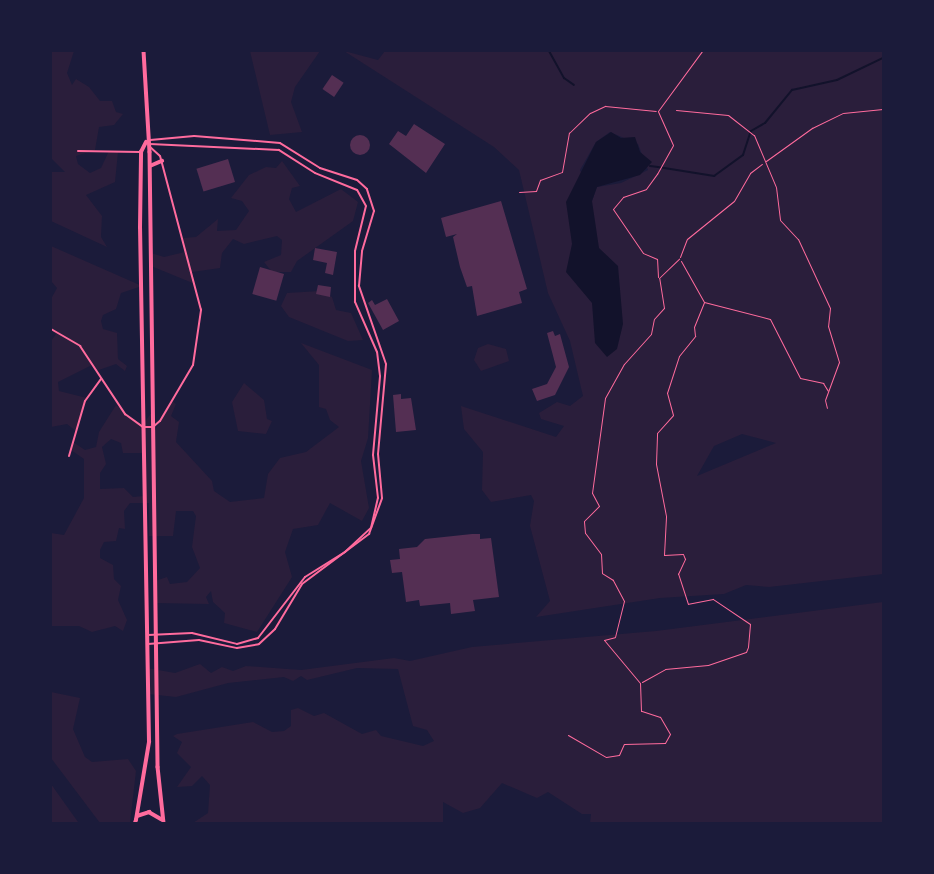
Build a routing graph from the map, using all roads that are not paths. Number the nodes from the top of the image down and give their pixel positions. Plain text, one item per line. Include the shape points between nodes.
1 (144, 51) edge
2 (146, 142) junction
3 (78, 151) dead end
4 (141, 152) junction
5 (162, 161) junction
6 (150, 166) junction
7 (51, 329) edge
8 (102, 379) junction
9 (143, 426) junction
10 (153, 427) junction
11 (69, 457) dead end
12 (156, 634) junction
13 (198, 634) junction
14 (147, 635) junction
15 (199, 640) junction
16 (156, 643) junction
17 (148, 644) junction
18 (136, 821) edge
19 (163, 822) edge

1 - 2 main road
2 - 4 main road
2 - 5 street
2 - 6 main road
2 - 13 street via 279,150 314,173 351,185 366,206 355,251 353,285 380,366 373,455 377,512 370,528 345,552 304,577 258,638 237,644
2 - 15 street via 168,136 280,142 320,168 357,180 367,190 373,211 359,286 386,364 378,454 382,498 376,524 346,555 302,584 260,645 237,648
3 - 4 street
4 - 9 main road
5 - 6 main road
5 - 10 street via 197,285 201,325 193,365
6 - 10 main road
7 - 8 street via 79,346
8 - 9 street via 125,414
8 - 11 street via 85,401
9 - 10 street
9 - 14 main road
10 - 12 main road
12 - 13 street
12 - 14 street
12 - 16 main road
13 - 15 street
14 - 17 main road
15 - 16 street
16 - 17 street
16 - 19 main road
17 - 18 main road via 149,751
18 - 19 main road via 149,812

